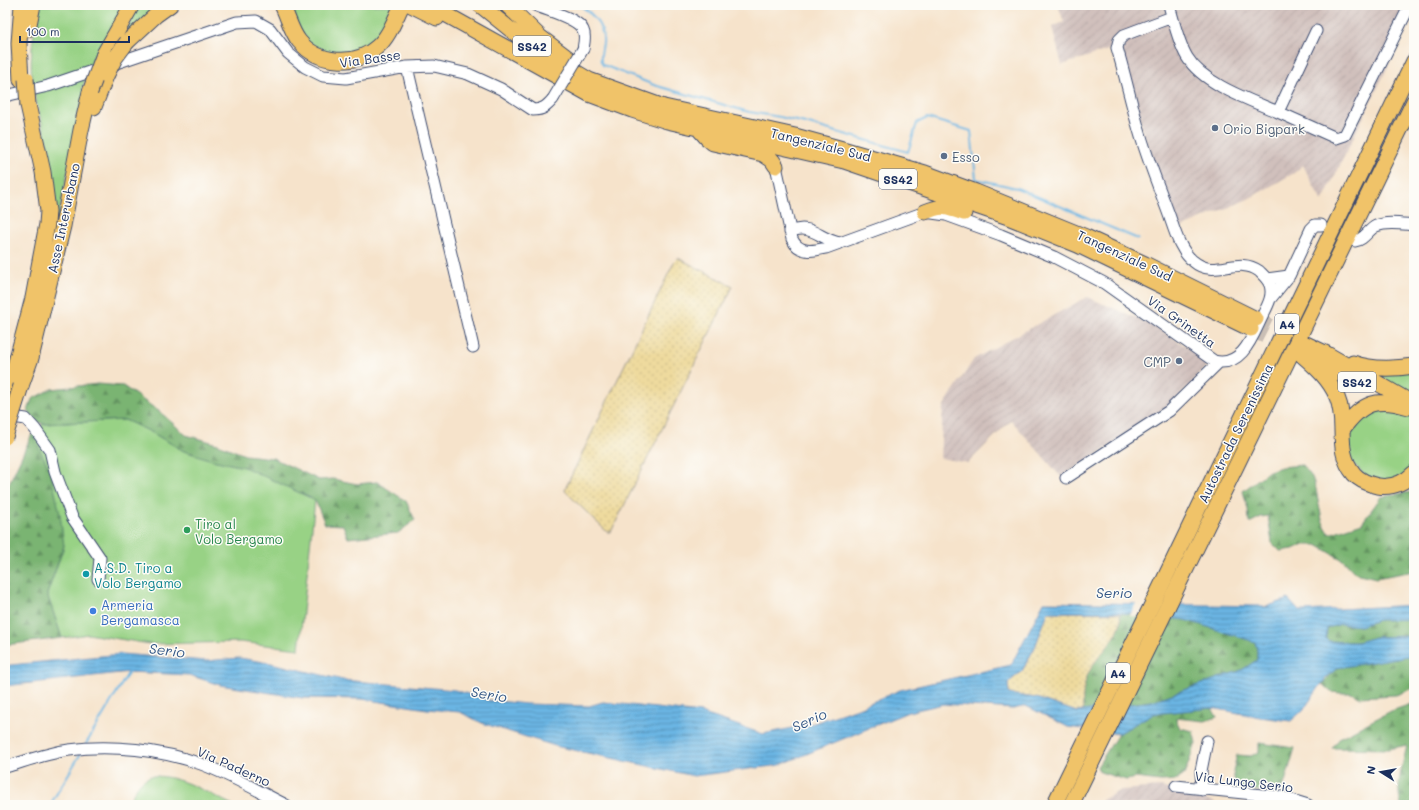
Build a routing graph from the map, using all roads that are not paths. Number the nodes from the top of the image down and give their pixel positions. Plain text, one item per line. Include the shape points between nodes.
1 (22, 5) edge
2 (33, 5) edge
3 (132, 5) edge
4 (170, 5) edge
5 (282, 5) edge
6 (292, 5) edge
7 (402, 5) edge
8 (411, 5) edge
9 (429, 5) edge
10 (480, 5) edge
11 (507, 5) edge
12 (536, 5) edge
13 (1169, 5) edge
14 (1410, 5) edge
15 (1172, 17) junction
16 (289, 20) junction
17 (1316, 31) dead end
18 (1414, 61) edge
19 (533, 64) junction
20 (407, 67) junction
21 (23, 79) junction
22 (589, 80) junction
23 (5, 96) edge
24 (1414, 101) edge
25 (1278, 112) junction
26 (699, 129) junction
27 (776, 166) joint
28 (70, 188) junction
29 (925, 212) junction
30 (1008, 217) junction
31 (1321, 225) dead end
32 (1414, 225) edge
33 (790, 232) junction
34 (1355, 242) dead end
35 (841, 243) junction
36 (1289, 276) junction
37 (1267, 280) junction
38 (1271, 298) junction
39 (473, 347) dead end
40 (1304, 350) junction
41 (1327, 354) junction
42 (1219, 362) junction
43 (1414, 366) edge
44 (16, 384) junction
45 (5, 404) edge
46 (1414, 406) edge
47 (5, 416) edge
48 (1342, 430) junction
49 (5, 437) edge
50 (1414, 473) edge
51 (1066, 478) dead end
52 (98, 578) dead end
53 (1207, 741) dead end
54 (5, 768) edge
55 (1176, 786) dead end
56 (1202, 790) junction
57 (286, 805) edge
58 (1054, 805) edge
59 (1071, 805) edge
60 (1308, 805) edge

1 - 21 highway, Asse Interurbano via 19,43
2 - 21 highway, Asse Interurbano
3 - 28 highway, Asse Interurbano, bridge via 104,54 90,92
4 - 28 highway, bridge via 127,42 115,58 95,103
5 - 16 highway
6 - 16 highway
7 - 16 highway via 391,28 380,43 370,52 348,60 334,61 308,50 298,41
8 - 19 highway via 486,44
9 - 19 highway, SS42
10 - 22 highway, Tangenziale Sud / SS42 via 521,38
11 - 22 highway via 540,37 583,70
12 - 20 street, Via Basse, bridge via 573,20 583,30 585,40 583,49 545,108 533,110 501,89 468,74 434,66
13 - 15 street
14 - 25 street via 1345,135 1336,138
15 - 25 street via 1187,57 1203,75
15 - 37 street via 1124,35 1117,45 1139,131 1161,193 1179,240 1193,261 1211,269 1248,266
17 - 25 street
18 - 58 highway, Autostrada Serenissima / A4
19 - 26 highway, Tangenziale Sud / SS42 via 589,94 632,110
20 - 23 street, Via Basse via 346,78 323,76 304,67 288,53 270,29 256,21 237,22 48,86
20 - 39 street
21 - 44 highway, Asse Interurbano via 27,118 34,129 48,211
22 - 30 highway, Tangenziale Sud / SS42 via 664,107 795,136 925,173 1086,237 1145,264 1254,324 1078,245
24 - 59 highway, Autostrada Serenissima / A4
26 - 27 highway via 713,143 763,154
26 - 30 highway, Tangenziale Sud / SS42 via 844,161
27 - 33 street
28 - 44 highway, Asse Interurbano via 30,358
29 - 30 highway via 939,206 979,218
29 - 35 street, Via Grinetta
29 - 42 street, Via Grinetta via 946,215 1060,260 1104,283 1214,361
31 - 36 street, Via Grinetta via 1315,225 1311,229
32 - 34 street via 1378,225
33 - 35 street via 802,228 809,229 828,240
33 - 35 street, Via Grinetta via 794,244 805,251
36 - 37 street
36 - 38 street, Via Grinetta
37 - 38 street
38 - 42 street, Via Grinetta via 1242,353 1234,359
40 - 41 highway, SS42
40 - 46 highway, SS42 via 1358,382
40 - 48 highway via 1334,390 1340,405
41 - 43 highway via 1372,368
41 - 46 highway, SS42
42 - 51 street via 1169,411
44 - 45 highway, Asse Interurbano
44 - 49 highway, Asse Interurbano, bridge
46 - 48 highway via 1377,402 1360,410
47 - 52 street via 26,419 50,450 55,472 72,517 100,558
48 - 50 highway via 1342,452 1345,460 1356,476 1365,482 1390,486 1400,484
53 - 56 street via 1201,771
54 - 57 street, Via Paderno via 69,750 137,749 200,764 230,776
55 - 56 street, Via Lungo Serio
56 - 60 street, Via Lungo Serio via 1282,797

